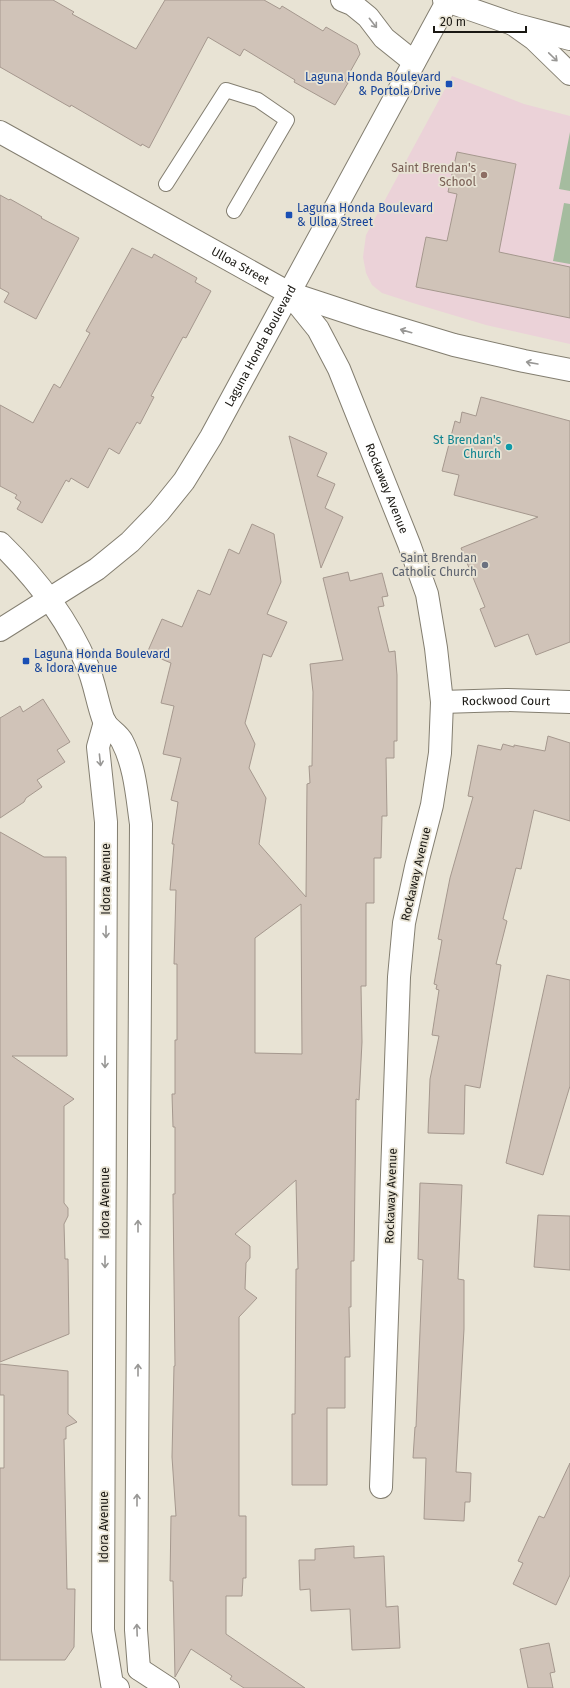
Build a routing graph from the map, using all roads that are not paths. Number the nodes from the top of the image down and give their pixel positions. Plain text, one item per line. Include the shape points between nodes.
1 (342, 0) edge
2 (446, 0) edge
3 (513, 24) junction
4 (570, 40) edge
5 (414, 62) junction
6 (570, 74) edge
7 (0, 132) edge
8 (166, 184) dead end
9 (234, 211) dead end
10 (289, 293) junction
11 (570, 370) edge
12 (0, 543) edge
13 (50, 599) junction
14 (0, 630) edge
15 (442, 702) junction
16 (570, 702) edge
17 (105, 722) junction
18 (381, 1488) dead end
19 (139, 1669) junction
20 (112, 1687) edge
21 (168, 1688) edge

1 -> 5 street via 352,4 368,17 384,38
2 - 3 street
2 - 5 street, Laguna Honda Boulevard
3 - 4 street
3 -> 6 street via 534,39
5 - 10 street, Laguna Honda Boulevard
7 - 10 street, Ulloa Street
8 - 9 lane via 226,90 258,100 287,120
11 -> 10 street, Ulloa Street via 454,345
10 - 13 street, Laguna Honda Boulevard via 211,437 184,481 130,542 97,569
10 - 15 street, Rockaway Avenue via 318,329 339,369 410,544 427,594
12 - 13 street via 19,561
13 - 14 street, Laguna Honda Boulevard
13 - 17 street via 88,666
15 - 16 street, Rockwood Court
15 - 18 street, Rockaway Avenue via 440,752 432,805 404,922 399,977
19 -> 17 street via 136,1630 141,824 130,760 122,740
17 -> 20 street, Idora Avenue via 98,747 106,822 103,1630
19 - 20 street
19 - 21 street

